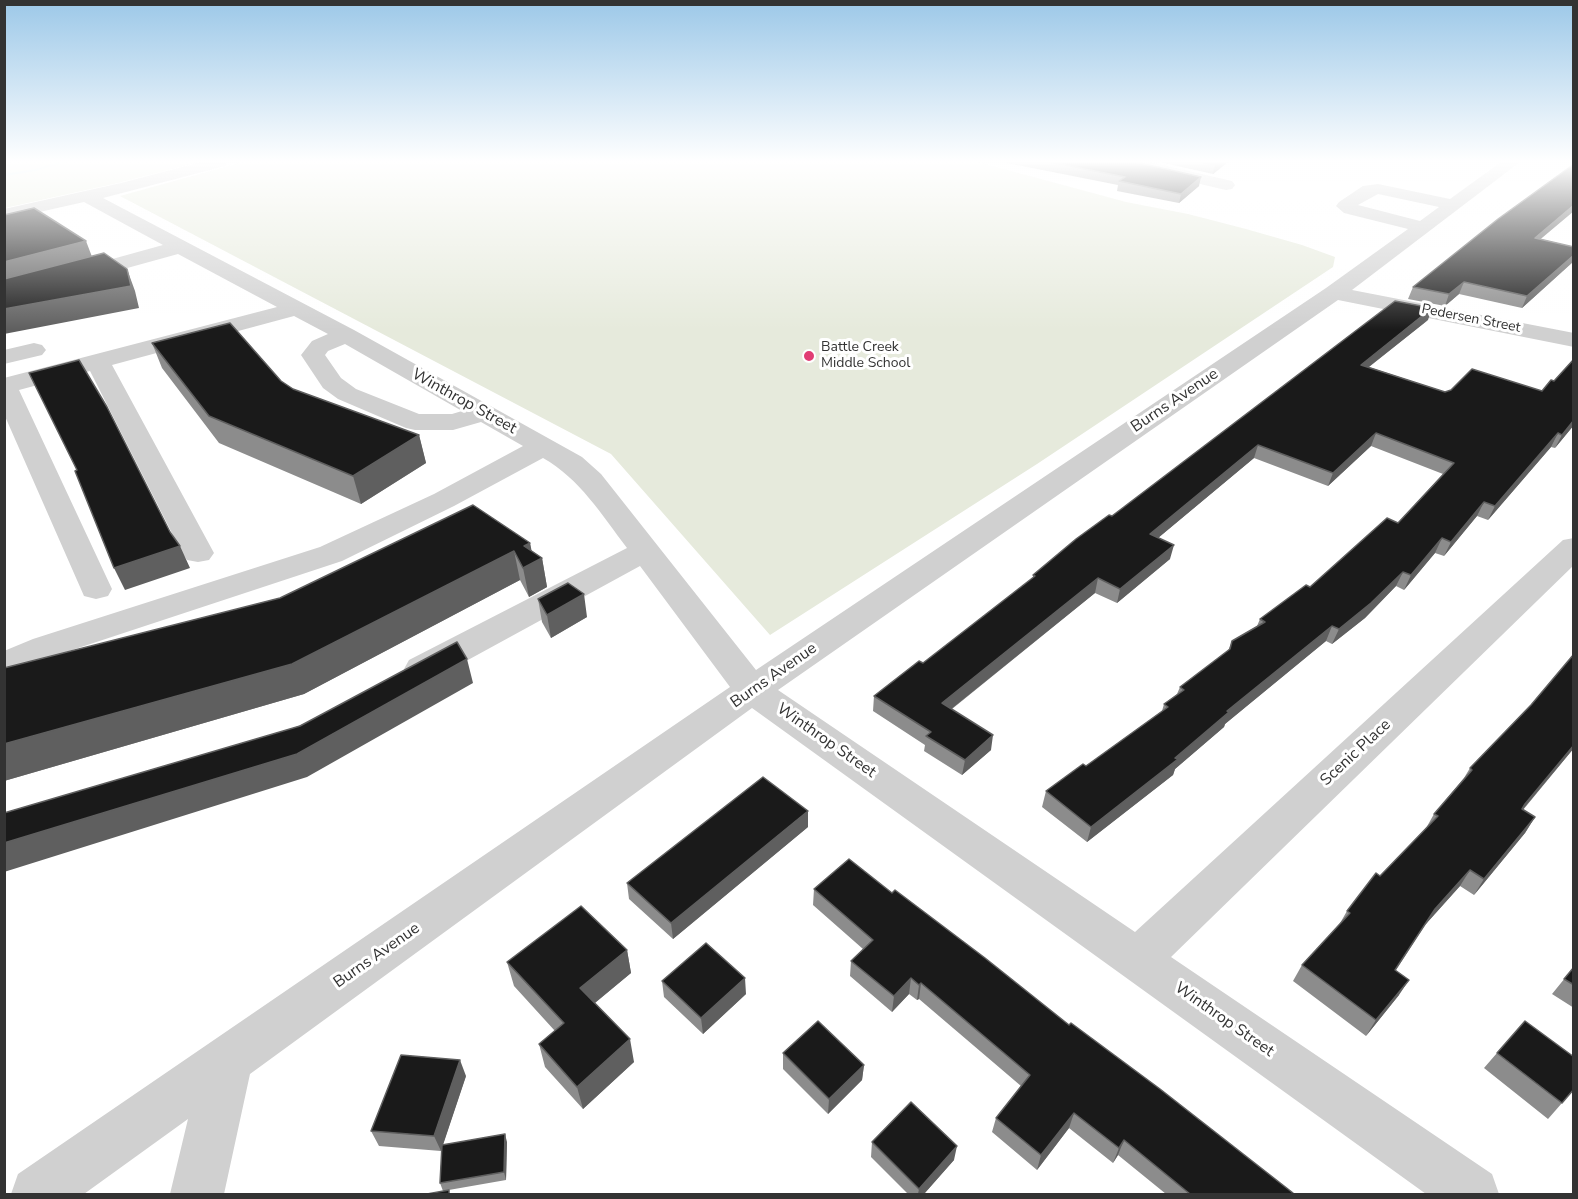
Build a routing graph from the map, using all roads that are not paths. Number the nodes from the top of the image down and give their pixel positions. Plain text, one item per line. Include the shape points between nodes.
1 (116, 218) edge
2 (1386, 218) edge
3 (1435, 218) edge
4 (1423, 227) junction
5 (180, 247) junction
6 (1334, 292) junction
7 (4, 296) edge
8 (295, 309) junction
9 (346, 335) junction
10 (1574, 340) edge
11 (33, 350) dead end
12 (4, 357) edge
13 (98, 362) junction
14 (5, 386) edge
15 (484, 413) junction
16 (544, 446) junction
17 (1574, 547) edge
18 (646, 550) junction
19 (198, 553) dead end
20 (96, 589) dead end
21 (4, 665) edge
22 (388, 687) edge
23 (752, 690) junction
24 (1138, 959) junction
25 (227, 1063) junction
26 (38, 1194) edge
27 (197, 1194) edge
28 (1472, 1194) edge

1 - 5 street, Winthrop Street via 141,236
2 - 4 street
3 - 4 street, Burns Avenue
4 - 6 street, Burns Avenue
5 - 7 street
5 - 8 street, Winthrop Street
6 - 10 street, Pedersen Street
6 - 23 street, Burns Avenue
8 - 9 street, Winthrop Street
8 - 13 street
9 - 15 street, Winthrop Street
9 - 15 street via 320,346 312,355 332,383 347,394 415,422 453,422
11 - 12 street
13 - 14 street
13 - 19 street
14 - 20 street
15 - 16 street, Winthrop Street
16 - 18 street, Winthrop Street via 591,480
16 - 21 street via 331,554 45,647
17 - 24 street, Scenic Place
18 - 22 street
18 - 23 street, Winthrop Street
23 - 24 street, Winthrop Street
23 - 25 street, Burns Avenue
24 - 28 street, Winthrop Street
25 - 26 street, Burns Avenue
25 - 27 street

